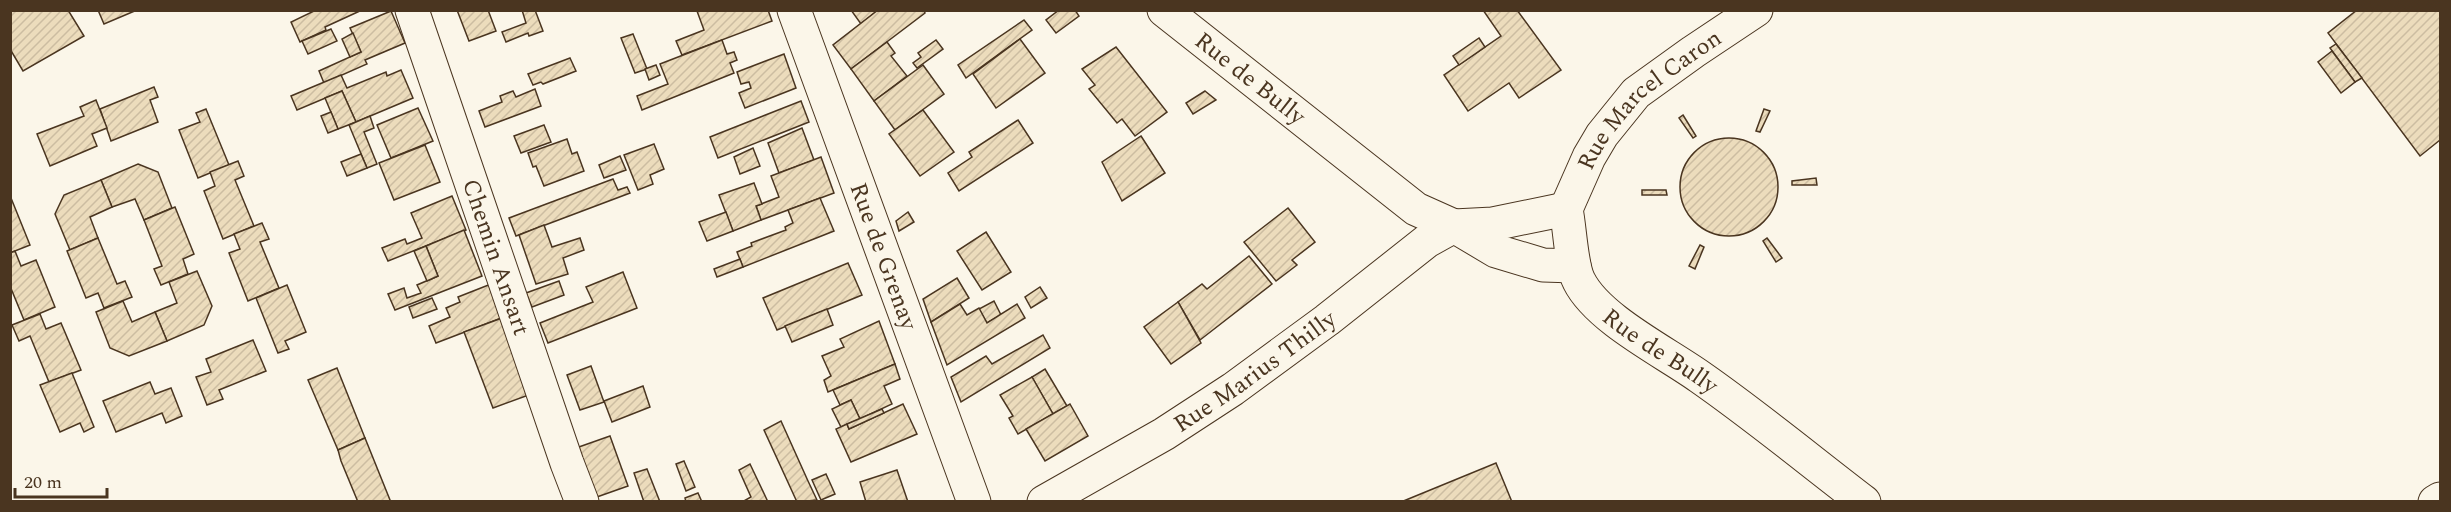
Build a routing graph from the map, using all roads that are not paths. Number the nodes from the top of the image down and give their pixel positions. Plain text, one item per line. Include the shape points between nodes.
1 (412, 10) edge
2 (794, 10) edge
3 (1164, 10) edge
4 (1756, 10) edge
5 (1566, 209) junction
6 (1454, 226) junction
7 (1574, 266) junction
8 (2440, 499) edge
9 (582, 501) edge
10 (974, 501) edge
11 (1044, 501) edge
12 (1864, 501) edge
13 (2435, 501) edge

1 - 9 main road, Chemin Ansart
2 - 10 main road, Rue de Grenay
3 - 6 main road, Rue de Bully via 1416,209
4 - 5 main road, Rue Marcel Caron via 1636,93 1602,135
5 - 6 main road, Rue de Bully via 1493,224
5 - 7 main road
6 - 7 main road, Rue de Bully via 1496,251 1543,265
6 - 11 main road, Rue Marius Thilly via 1407,254 1327,320 1233,389 1164,434
7 - 12 main road, Rue de Bully via 1582,286 1600,309 1701,377
8 - 13 main road

